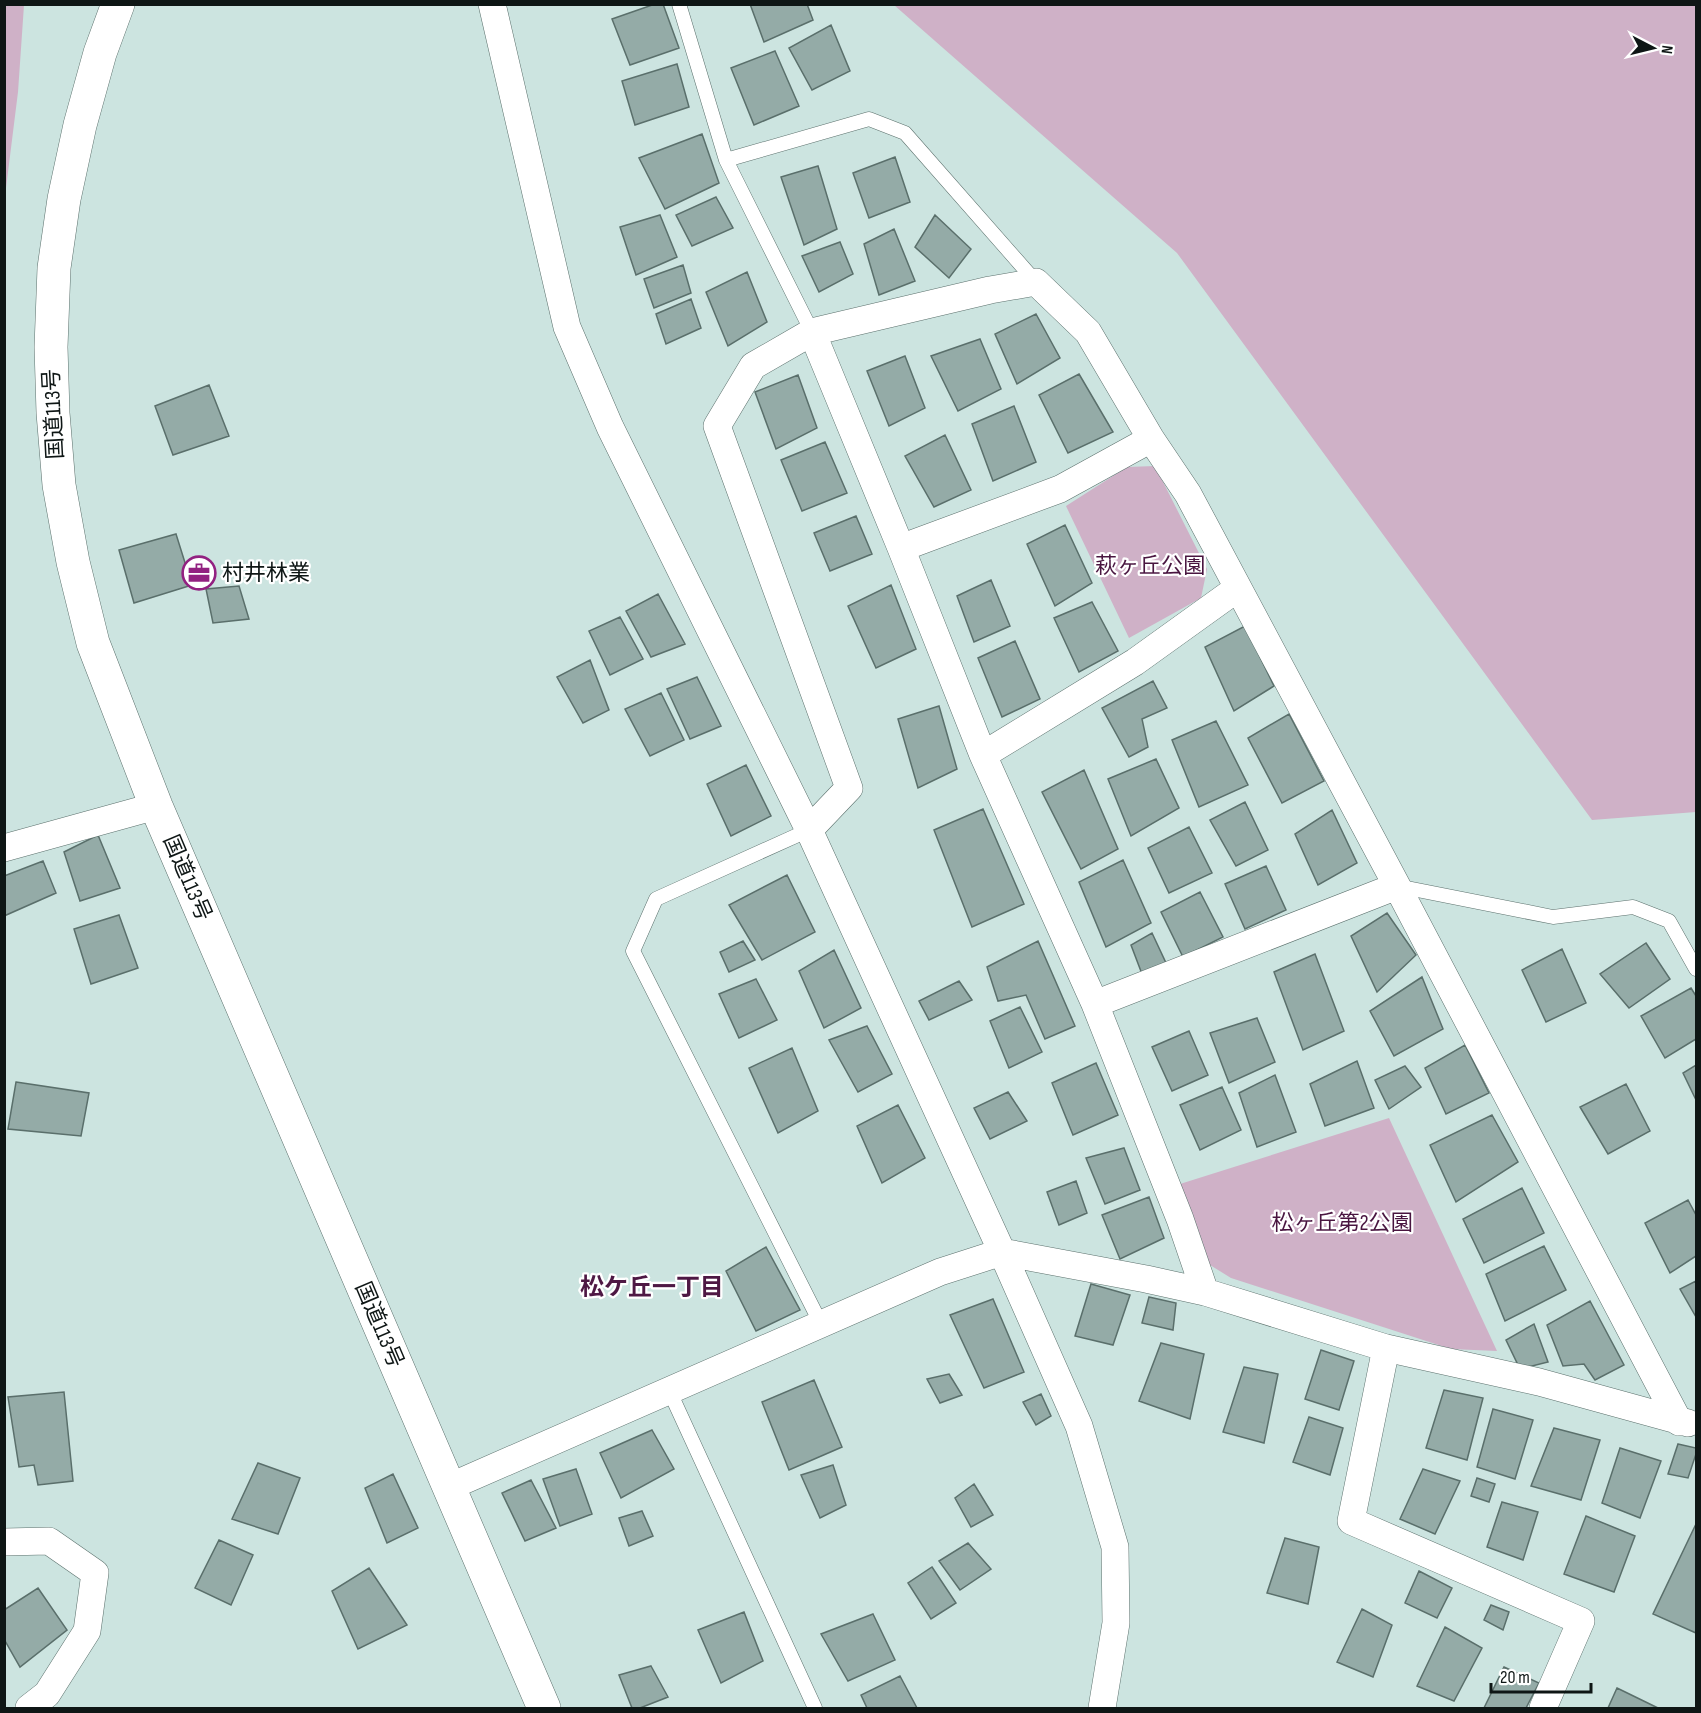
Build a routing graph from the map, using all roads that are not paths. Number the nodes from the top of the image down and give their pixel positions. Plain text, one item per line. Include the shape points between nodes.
1 (118, 4) edge
2 (492, 4) edge
3 (679, 4) edge
4 (726, 160) junction
5 (1036, 282) junction
6 (812, 332) junction
7 (1150, 439) junction
8 (901, 548) junction
9 (1238, 588) junction
10 (983, 755) junction
11 (156, 806) junction
12 (809, 830) junction
13 (4, 849) edge
14 (1397, 886) junction
15 (1696, 969) edge
16 (1095, 1004) junction
17 (1002, 1252) junction
18 (1205, 1292) junction
19 (821, 1324) junction
20 (1386, 1348) junction
21 (669, 1390) junction
22 (1688, 1423) edge
23 (448, 1487) junction
24 (4, 1542) edge
25 (29, 1708) edge
26 (544, 1708) edge
27 (815, 1708) edge
28 (1102, 1708) edge
29 (1543, 1708) edge

1 - 11 highway, 国道113号 via 80,124 64,199 54,268 53,413 58,485 93,643
2 - 12 street via 567,327 610,427
3 - 4 lane
4 - 5 lane via 869,119 905,133
4 - 6 lane
5 - 6 street
5 - 7 street via 1088,332
6 - 8 street
6 - 12 street via 753,366 717,426 849,788
7 - 8 street via 1060,489
7 - 9 street via 1188,494
8 - 10 street
9 - 10 street via 1135,662
9 - 14 street
10 - 16 street
11 - 13 street
11 - 23 highway, 国道113号
12 - 17 street
12 - 19 lane via 656,899 633,951
14 - 15 lane via 1553,917 1633,908 1669,921
14 - 16 street
14 - 22 street
16 - 18 street
17 - 18 street
17 - 19 street via 940,1272
17 - 28 street via 1079,1426 1115,1547 1116,1623
18 - 20 street
19 - 21 street
20 - 22 street via 1539,1382
20 - 29 street via 1351,1521 1581,1621
21 - 23 street
21 - 27 lane
23 - 26 highway, 国道113号
24 - 25 street via 49,1541 95,1573 87,1631 47,1695

